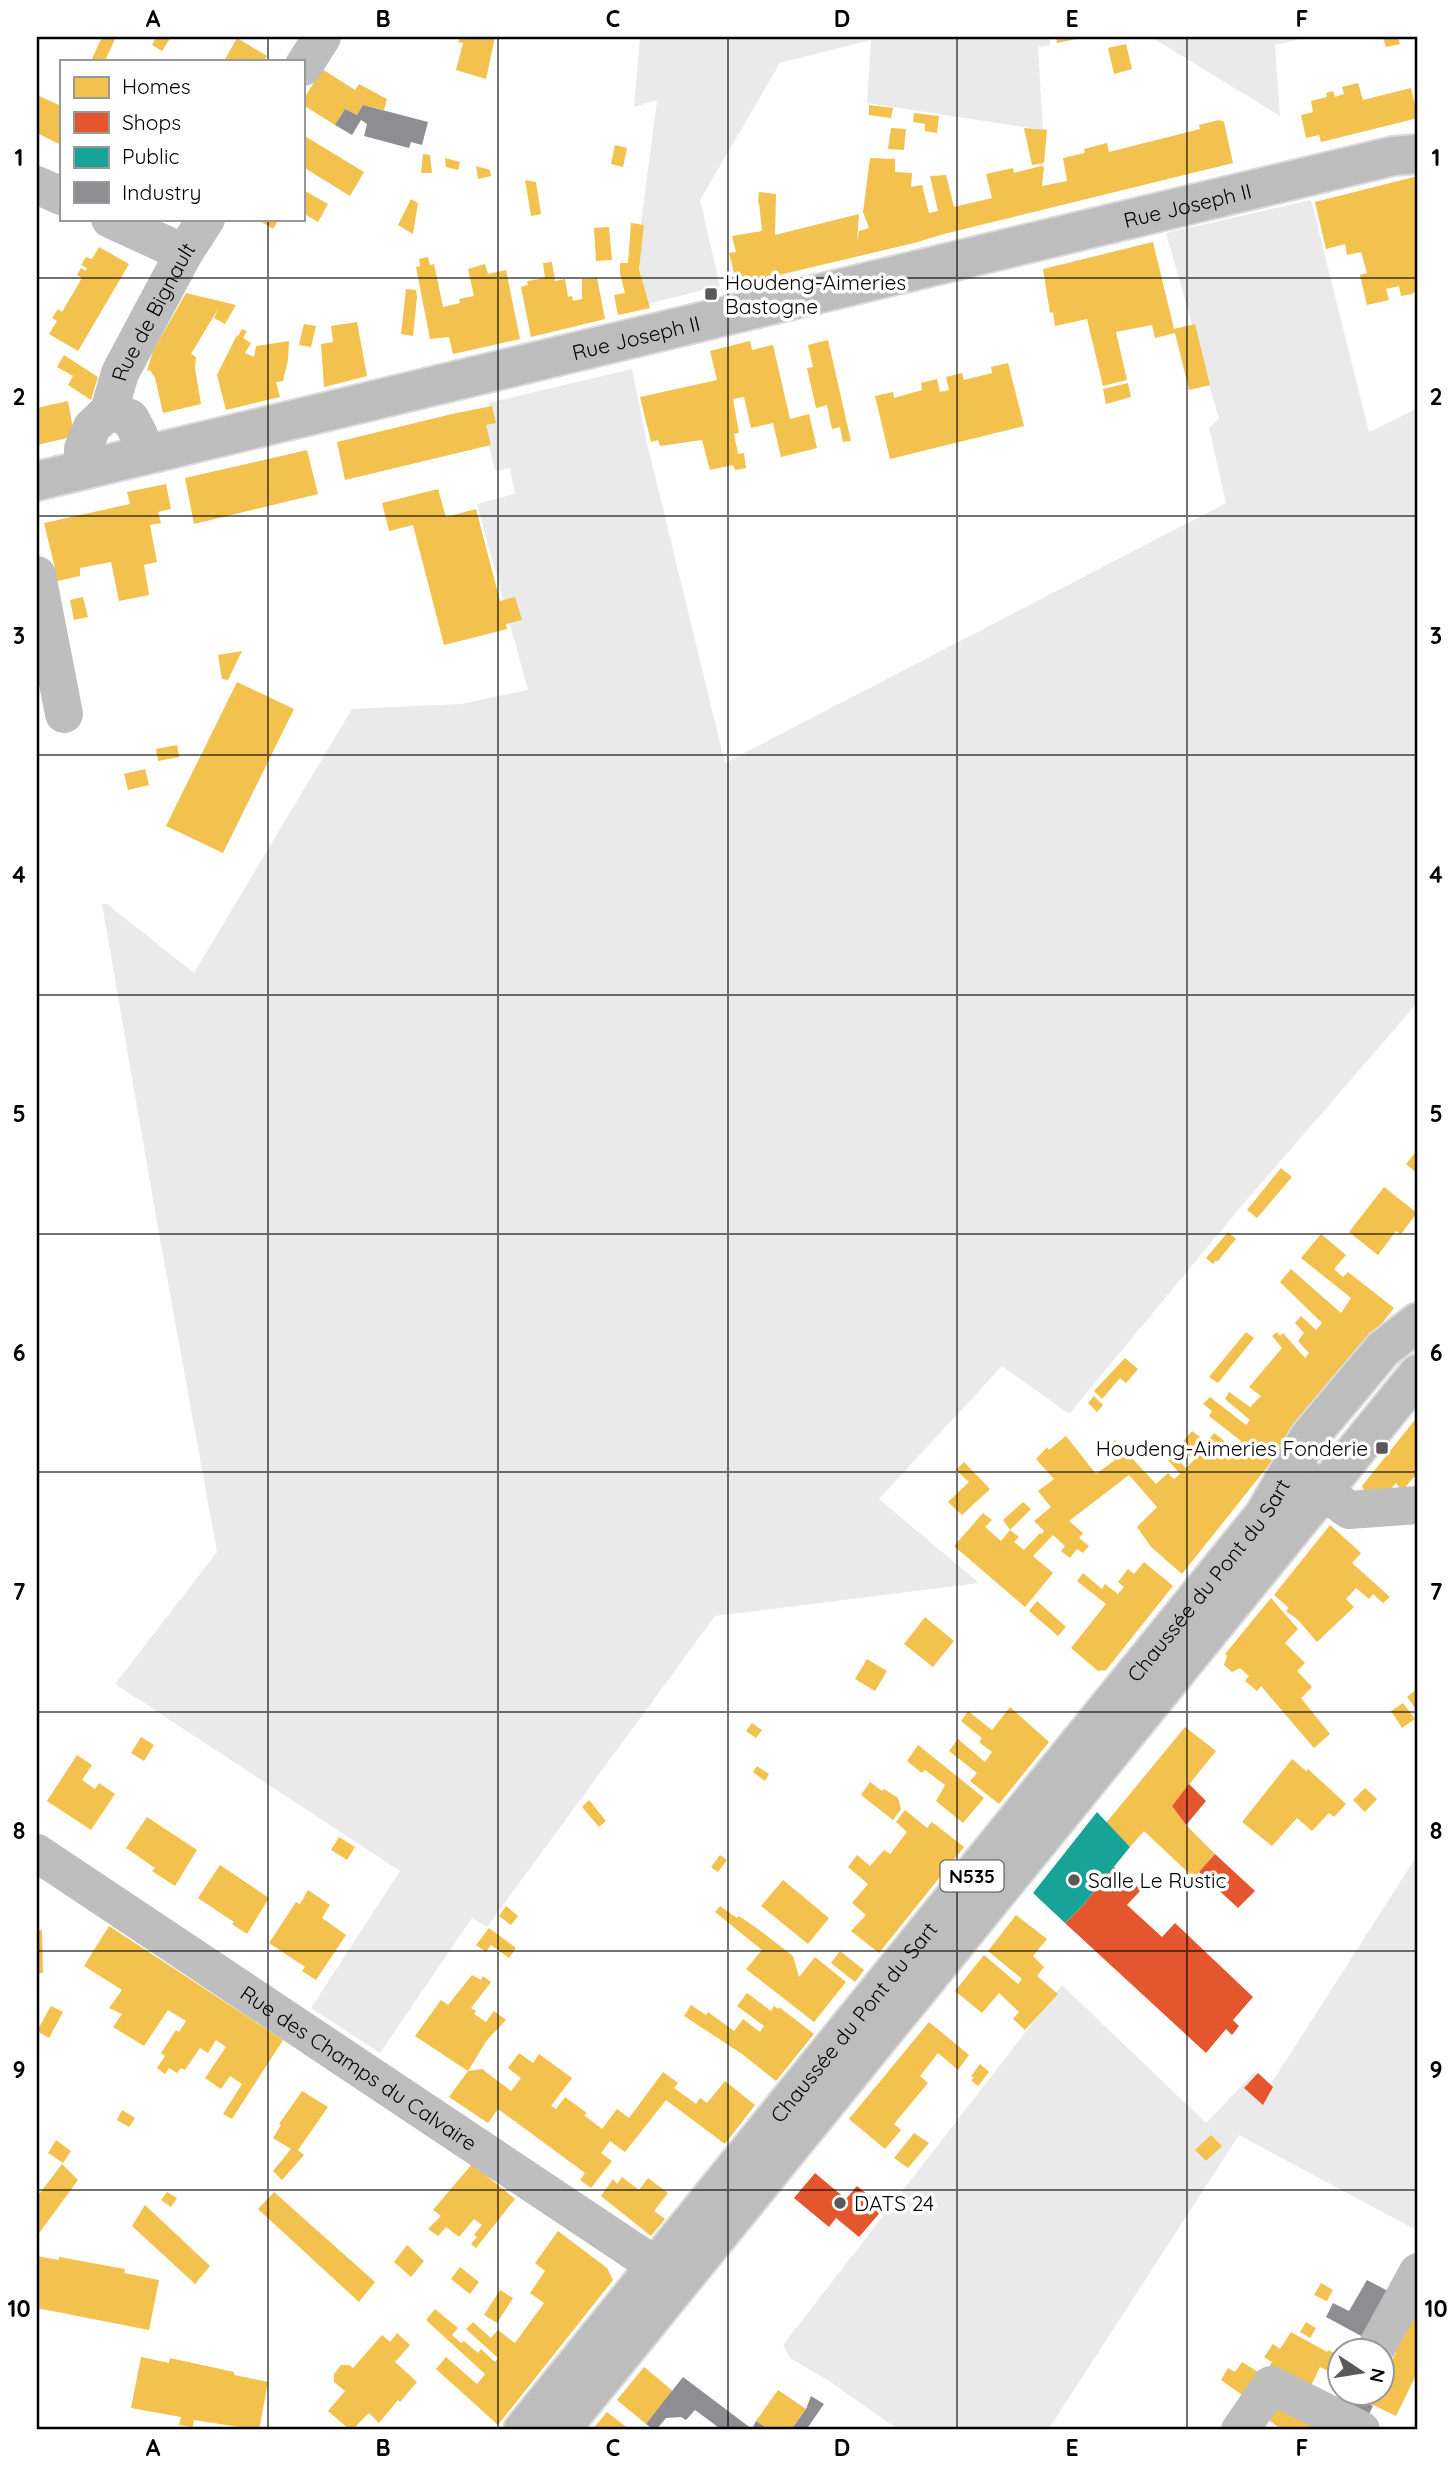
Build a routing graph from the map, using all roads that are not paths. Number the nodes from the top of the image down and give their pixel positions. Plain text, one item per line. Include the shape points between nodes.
1 (322, 37) edge
2 (304, 65) edge
3 (1418, 154) edge
4 (37, 185) edge
5 (60, 196) edge
6 (112, 220) edge
7 (205, 220) edge
8 (184, 253) junction
9 (109, 411) junction
10 (140, 456) junction
11 (83, 470) junction
12 (37, 481) edge
13 (37, 575) edge
14 (64, 713) dead end
15 (1418, 1322) edge
16 (1418, 1374) edge
17 (1292, 1468) junction
18 (1322, 1492) junction
19 (1418, 1505) edge
20 (37, 1853) edge
21 (1418, 2272) edge
22 (668, 2274) junction
23 (1381, 2338) edge
24 (1352, 2415) edge
25 (523, 2430) edge
26 (560, 2430) edge
27 (1240, 2430) edge

1 - 2 street
3 - 10 main road, Rue Joseph II via 1380,159
4 - 5 street
6 - 8 street
7 - 8 street, Rue de Bignault
8 - 9 street, Rue de Bignault via 120,373
9 - 10 street, Rue de Bignault via 130,418 139,435
9 - 11 street, Rue de Bignault via 92,428 83,449
10 - 11 main road, Rue Joseph II
11 - 12 main road, Rue Joseph II
13 - 14 street
15 - 17 main road, Chaussée du Pont du Sart / N535 via 1383,1349 1309,1437
16 - 18 main road, Chaussée du Pont du Sart / N535
17 - 18 street
17 - 22 main road, Chaussée du Pont du Sart / N535 via 1265,1515
18 - 19 street via 1349,1510
18 - 22 main road, Chaussée du Pont du Sart / N535
20 - 22 street, Rue des Champs du Calvaire
21 - 23 street
22 - 25 main road, Chaussée du Pont du Sart / N535
22 - 26 main road, Chaussée du Pont du Sart / N535
24 - 27 street via 1271,2385

